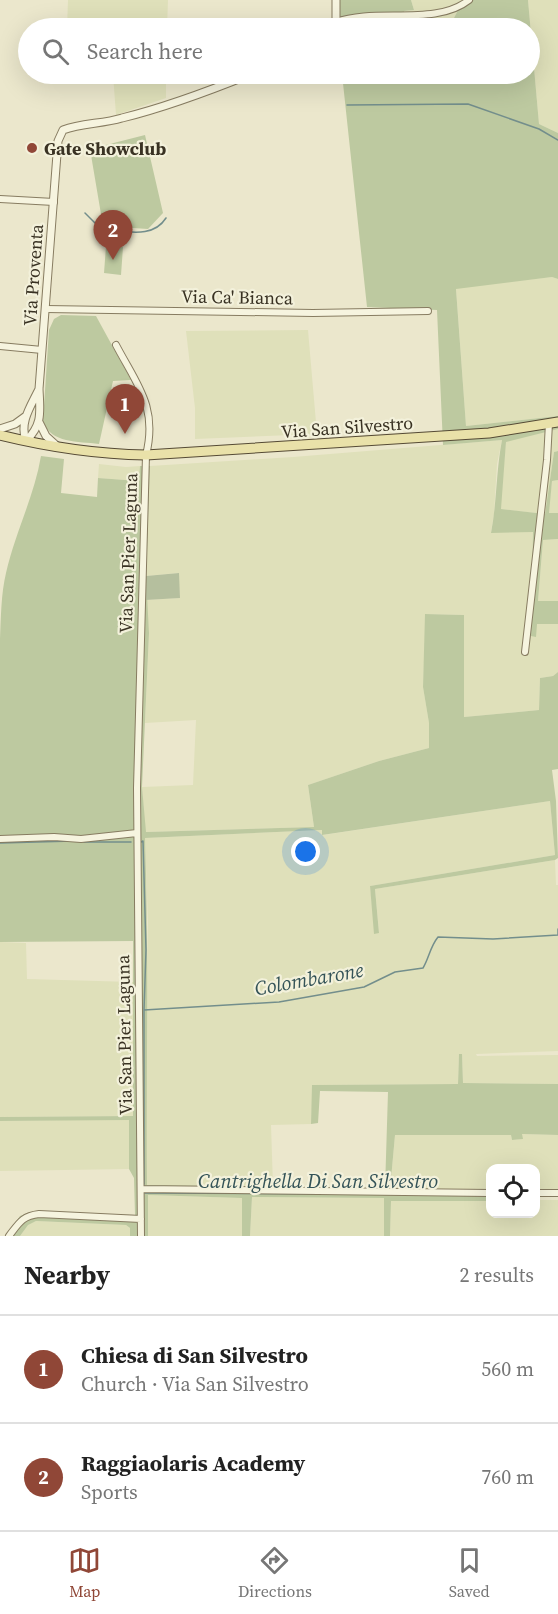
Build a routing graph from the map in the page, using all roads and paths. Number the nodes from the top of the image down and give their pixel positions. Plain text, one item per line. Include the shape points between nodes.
1 (336, 0) edge
2 (469, 0) edge
3 (334, 18) edge
4 (355, 18) edge
5 (226, 84) edge
6 (0, 199) edge
7 (54, 202) junction
8 (46, 309) junction
9 (428, 311) dead end
10 (116, 345) dead end
11 (0, 346) edge
12 (42, 350) junction
13 (39, 389) junction
14 (26, 416) junction
15 (39, 422) junction
16 (554, 423) edge
17 (0, 429) edge
18 (0, 435) edge
19 (26, 441) junction
20 (60, 448) junction
21 (146, 455) junction
22 (525, 652) dead end
23 (137, 833) junction
24 (0, 839) edge
25 (141, 1189) junction
26 (486, 1193) edge
27 (540, 1193) edge
28 (558, 1193) edge
29 (141, 1219) junction
30 (9, 1236) edge
31 (141, 1236) edge

1 - 3 street
2 - 4 street via 436,13
5 - 7 street, Via Proventa via 167,107 63,130 58,141
6 - 7 street, Via Proventa
7 - 8 street, Via Proventa
8 - 9 street, Via Ca' Bianca
8 - 12 street, Via Proventa
10 - 21 street via 147,404 151,424
11 - 12 street, Via Proventa
12 - 13 street, Via Proventa
13 - 14 street, Via Proventa
13 - 15 street, Via Proventa
14 - 17 street
14 - 19 street, Via Proventa via 22,428
15 - 19 street via 38,429
15 - 20 street via 46,436
16 - 21 main road, Via San Silvestro via 466,435
16 - 22 street, Via San Silvestro
18 - 19 main road, Via San Silvestro
19 - 20 main road, Via San Silvestro
20 - 21 main road, Via San Silvestro
21 - 23 street, Via San Pier Laguna
23 - 24 street via 81,839
23 - 25 street, Via San Pier Laguna
25 - 26 street
25 - 29 street, Via San Pier Laguna
27 - 28 street
29 - 30 street via 28,1215
29 - 31 street, Via San Pier Laguna

